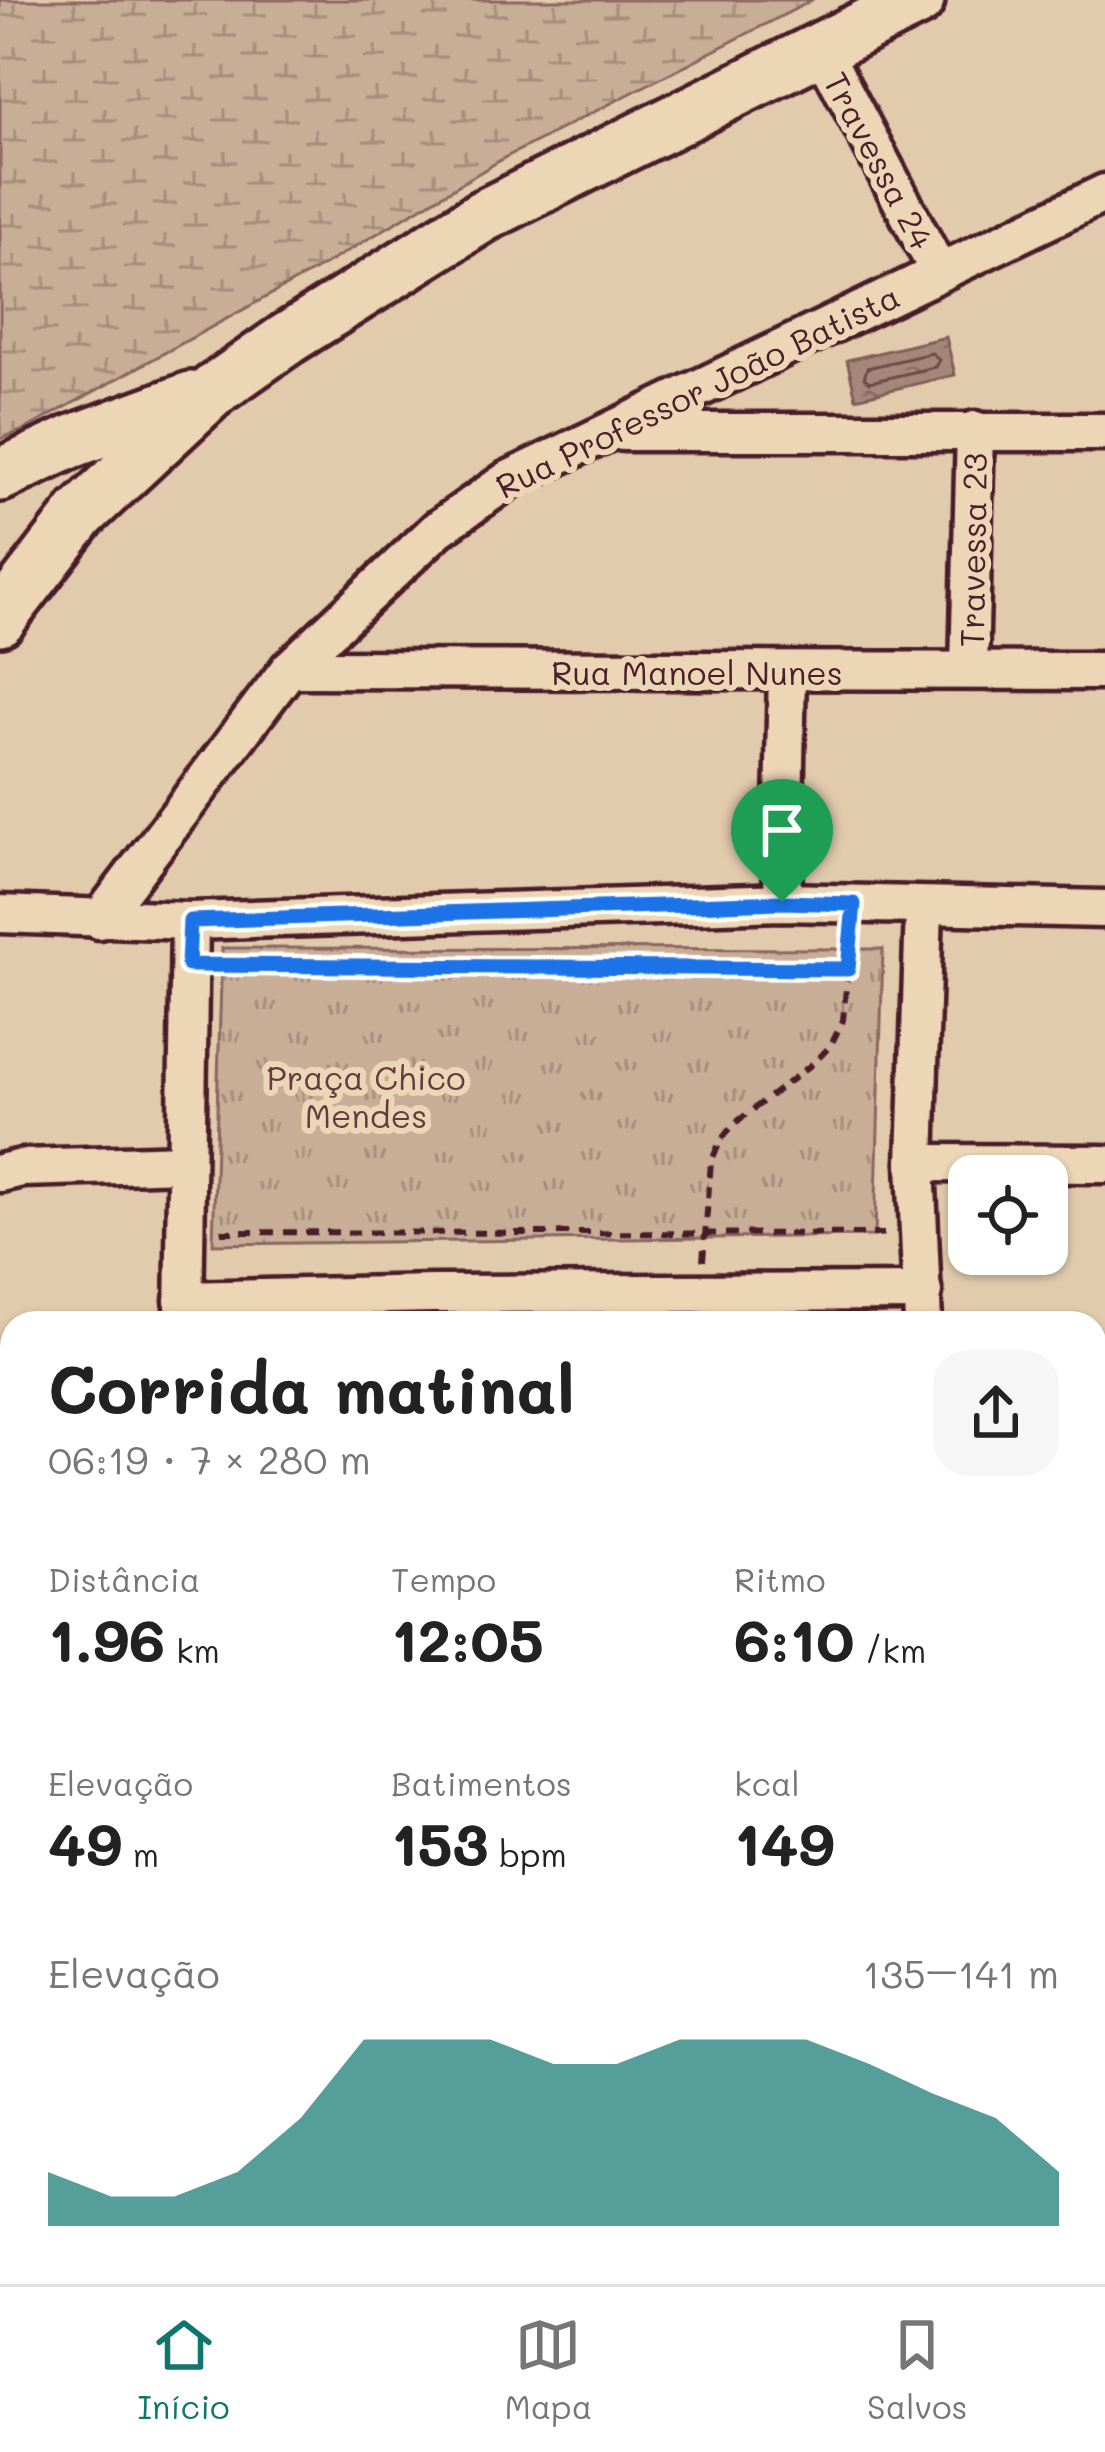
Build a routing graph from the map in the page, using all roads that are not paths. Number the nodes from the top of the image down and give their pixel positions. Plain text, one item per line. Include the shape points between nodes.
1 (918, 0) edge
2 (821, 48) junction
3 (1105, 193) edge
4 (939, 272) junction
5 (214, 390) junction
6 (975, 430) junction
7 (610, 432) junction
8 (1105, 432) edge
9 (0, 475) edge
10 (81, 514) junction
11 (0, 619) edge
12 (289, 670) junction
13 (969, 670) junction
14 (787, 671) junction
15 (1105, 671) edge
16 (782, 902) junction
17 (924, 907) junction
18 (1105, 909) edge
19 (0, 914) edge
20 (99, 920) junction
21 (190, 921) junction
22 (184, 1163) junction
23 (916, 1163) junction
24 (1105, 1164) edge
25 (0, 1173) edge
26 (681, 1304) edge
27 (923, 1307) edge
28 (433, 1308) edge
29 (184, 1311) edge

1 - 2 street
2 - 4 street, Travessa 24
2 - 5 street via 484,216
3 - 4 street, Rua Professor João Batista
4 - 7 street, Rua Professor João Batista
5 - 9 street
5 - 10 street
6 - 7 street
6 - 8 street
6 - 13 street, Travessa 23
7 - 12 street, Rua Professor João Batista via 463,508
9 - 10 street via 64,484
10 - 11 street
12 - 14 street, Rua Manoel Nunes
12 - 20 street, Rua Professor João Batista
13 - 14 street, Rua Manoel Nunes
13 - 15 street, Rua Manoel Nunes
14 - 16 street
16 - 17 street
16 - 21 street
17 - 18 street
17 - 23 street
19 - 20 street
20 - 21 street
21 - 22 street
22 - 25 street
22 - 29 street
23 - 24 street
23 - 27 street
26 - 27 street
26 - 28 street
28 - 29 street

